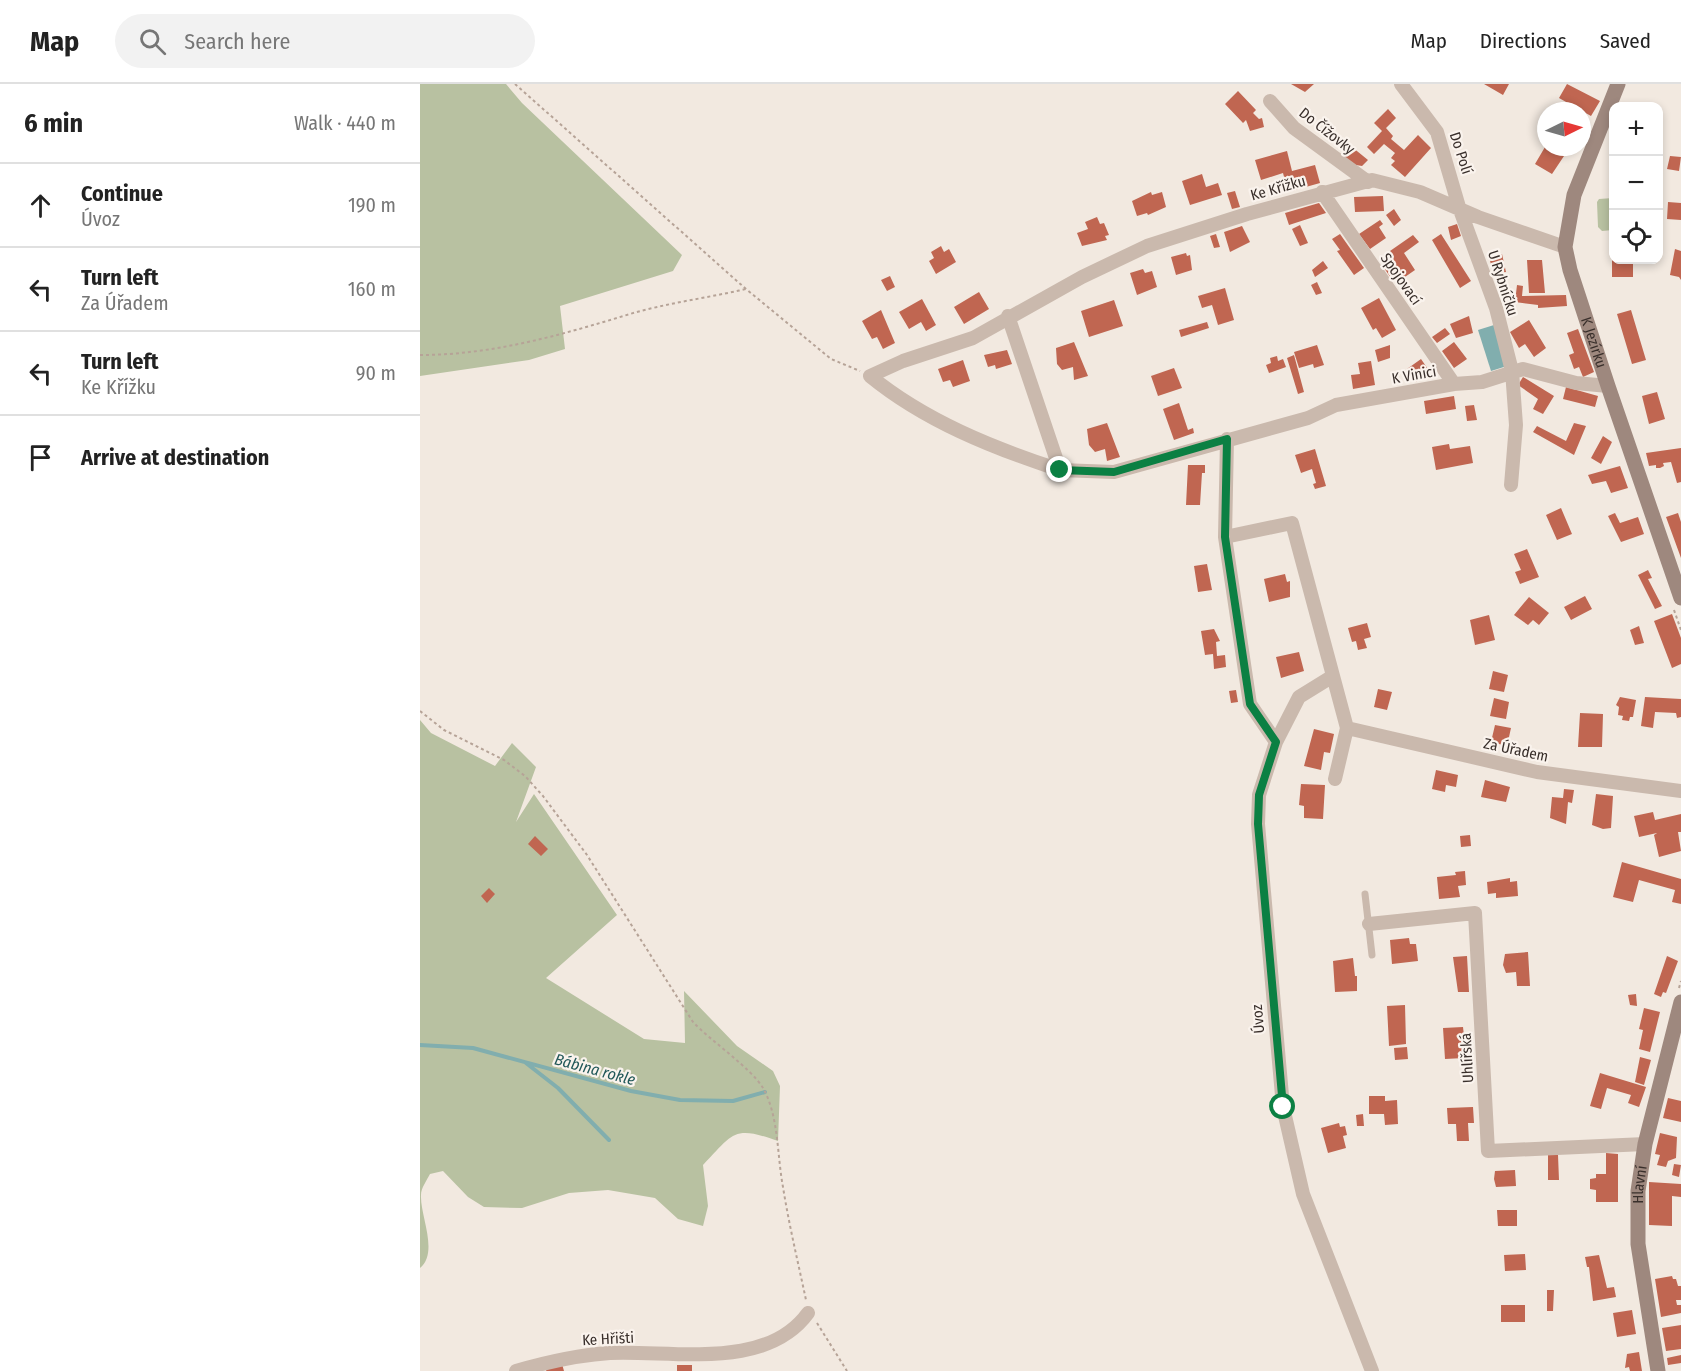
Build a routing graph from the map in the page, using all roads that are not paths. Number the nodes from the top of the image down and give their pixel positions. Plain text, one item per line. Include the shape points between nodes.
1 (1401, 84) edge
2 (1618, 84) edge
3 (1270, 101) dead end
4 (1368, 182) junction
5 (1322, 192) junction
6 (1460, 207) junction
7 (1566, 247) junction
8 (1008, 316) junction
9 (1512, 371) junction
10 (1454, 384) junction
11 (1608, 386) junction
12 (1227, 439) junction
13 (1060, 470) junction
14 (1511, 485) dead end
15 (1225, 537) junction
16 (1681, 598) edge
17 (1333, 676) junction
18 (1347, 728) junction
19 (1276, 742) junction
20 (1335, 779) dead end
21 (1681, 791) edge
22 (1365, 894) dead end
23 (1369, 924) junction
24 (1372, 955) dead end
25 (1681, 1002) edge
26 (1645, 1144) junction
27 (808, 1313) road end
28 (704, 1364) edge
29 (516, 1371) edge
30 (1372, 1371) edge
31 (1658, 1371) edge

1 - 6 street, Do Polí via 1437,132
2 - 7 street, K Jezírku via 1574,195
3 - 4 street, Do Čížovky via 1294,128
4 - 5 street, Ke Křížku
4 - 6 street, Ke Křížku via 1420,192
5 - 8 street, Ke Křížku via 1147,246
5 - 10 street, Spojovací
6 - 7 street, Ke Křížku via 1478,217
6 - 9 street, U Rybníčku via 1496,308
7 - 11 street, K Jezírku
8 - 13 street
8 - 13 street, Ke Křížku via 973,338 870,376 896,398 957,430 1013,455
9 - 10 street, K Vinici via 1482,382
9 - 11 street, K Vinici via 1522,369 1576,383
9 - 14 street, U Rybníčku via 1516,425
10 - 12 street, K Vinici via 1336,405 1308,418
11 - 16 street, K Jezírku
12 - 13 street via 1114,472
12 - 15 street
15 - 17 street via 1292,523
15 - 19 street via 1250,704
17 - 18 street
17 - 19 street, Úvoz via 1299,697
18 - 20 street
18 - 21 street, Za Úřadem via 1537,772
19 - 30 street, Úvoz via 1259,795 1258,824 1283,1107 1302,1194
22 - 23 lane
23 - 24 lane
23 - 26 street, Uhlířská via 1475,913 1488,1151
25 - 26 street, Hlavní
26 - 31 street, Hlavní via 1638,1191 1638,1244
27 - 28 street, Ke Hřišti via 786,1336
28 - 29 street, Ke Hřišti via 658,1353 610,1353 568,1357

